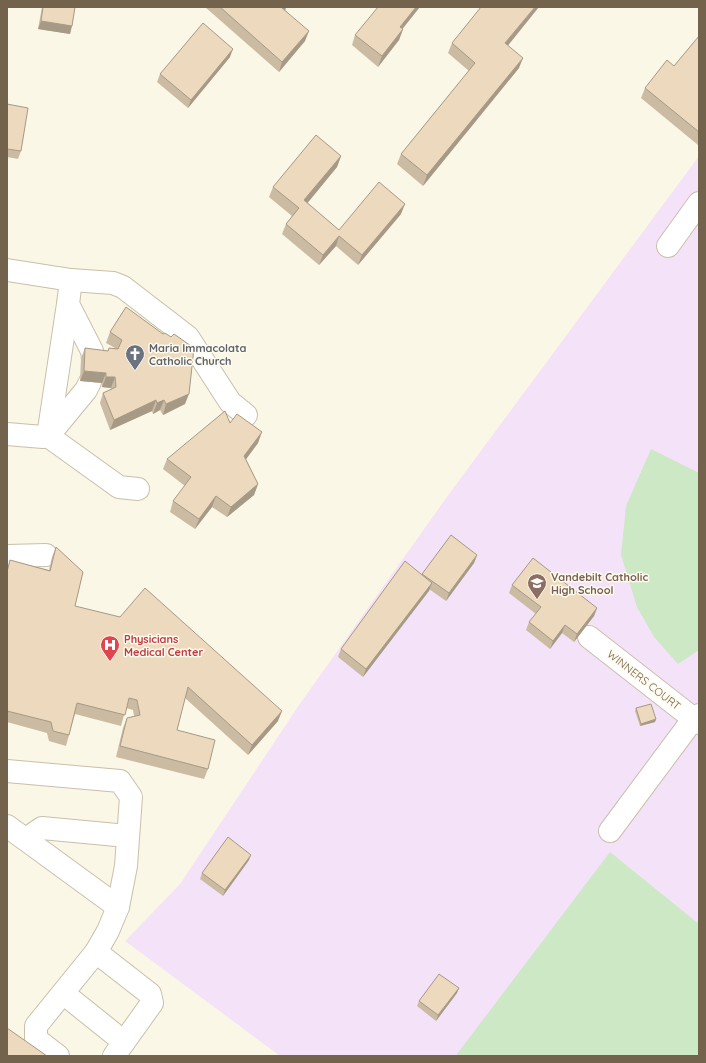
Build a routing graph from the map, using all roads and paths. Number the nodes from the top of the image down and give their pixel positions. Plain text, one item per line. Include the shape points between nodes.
1 (699, 203) edge
2 (668, 246) dead end
3 (7, 270) edge
4 (71, 280) junction
5 (68, 304) junction
6 (93, 359) edge
7 (90, 382) edge
8 (246, 415) dead end
9 (7, 434) edge
10 (48, 436) junction
11 (138, 489) dead end
12 (46, 555) dead end
13 (7, 556) edge
14 (589, 637) dead end
15 (697, 718) edge
16 (7, 771) edge
17 (7, 826) edge
18 (610, 831) dead end
19 (128, 836) junction
20 (26, 839) junction
21 (118, 907) junction
22 (96, 952) junction
23 (63, 993) junction
24 (119, 1049) edge
25 (58, 1056) edge

1 - 2 street
3 - 4 street
4 - 5 street
4 - 8 street via 123,287 188,337 230,402
5 - 6 street via 92,351
5 - 10 street
7 - 10 street
9 - 10 street
10 - 11 street via 119,487
12 - 13 street
14 - 15 street, WINNERS COURT
15 - 18 street
16 - 19 street via 120,781 131,797
17 - 20 street
19 - 20 street via 42,828
19 - 21 street via 126,866
20 - 21 street
21 - 22 street
22 - 23 street
22 - 24 street via 150,994 152,1002
23 - 24 street
23 - 25 street via 36,1026 36,1039

